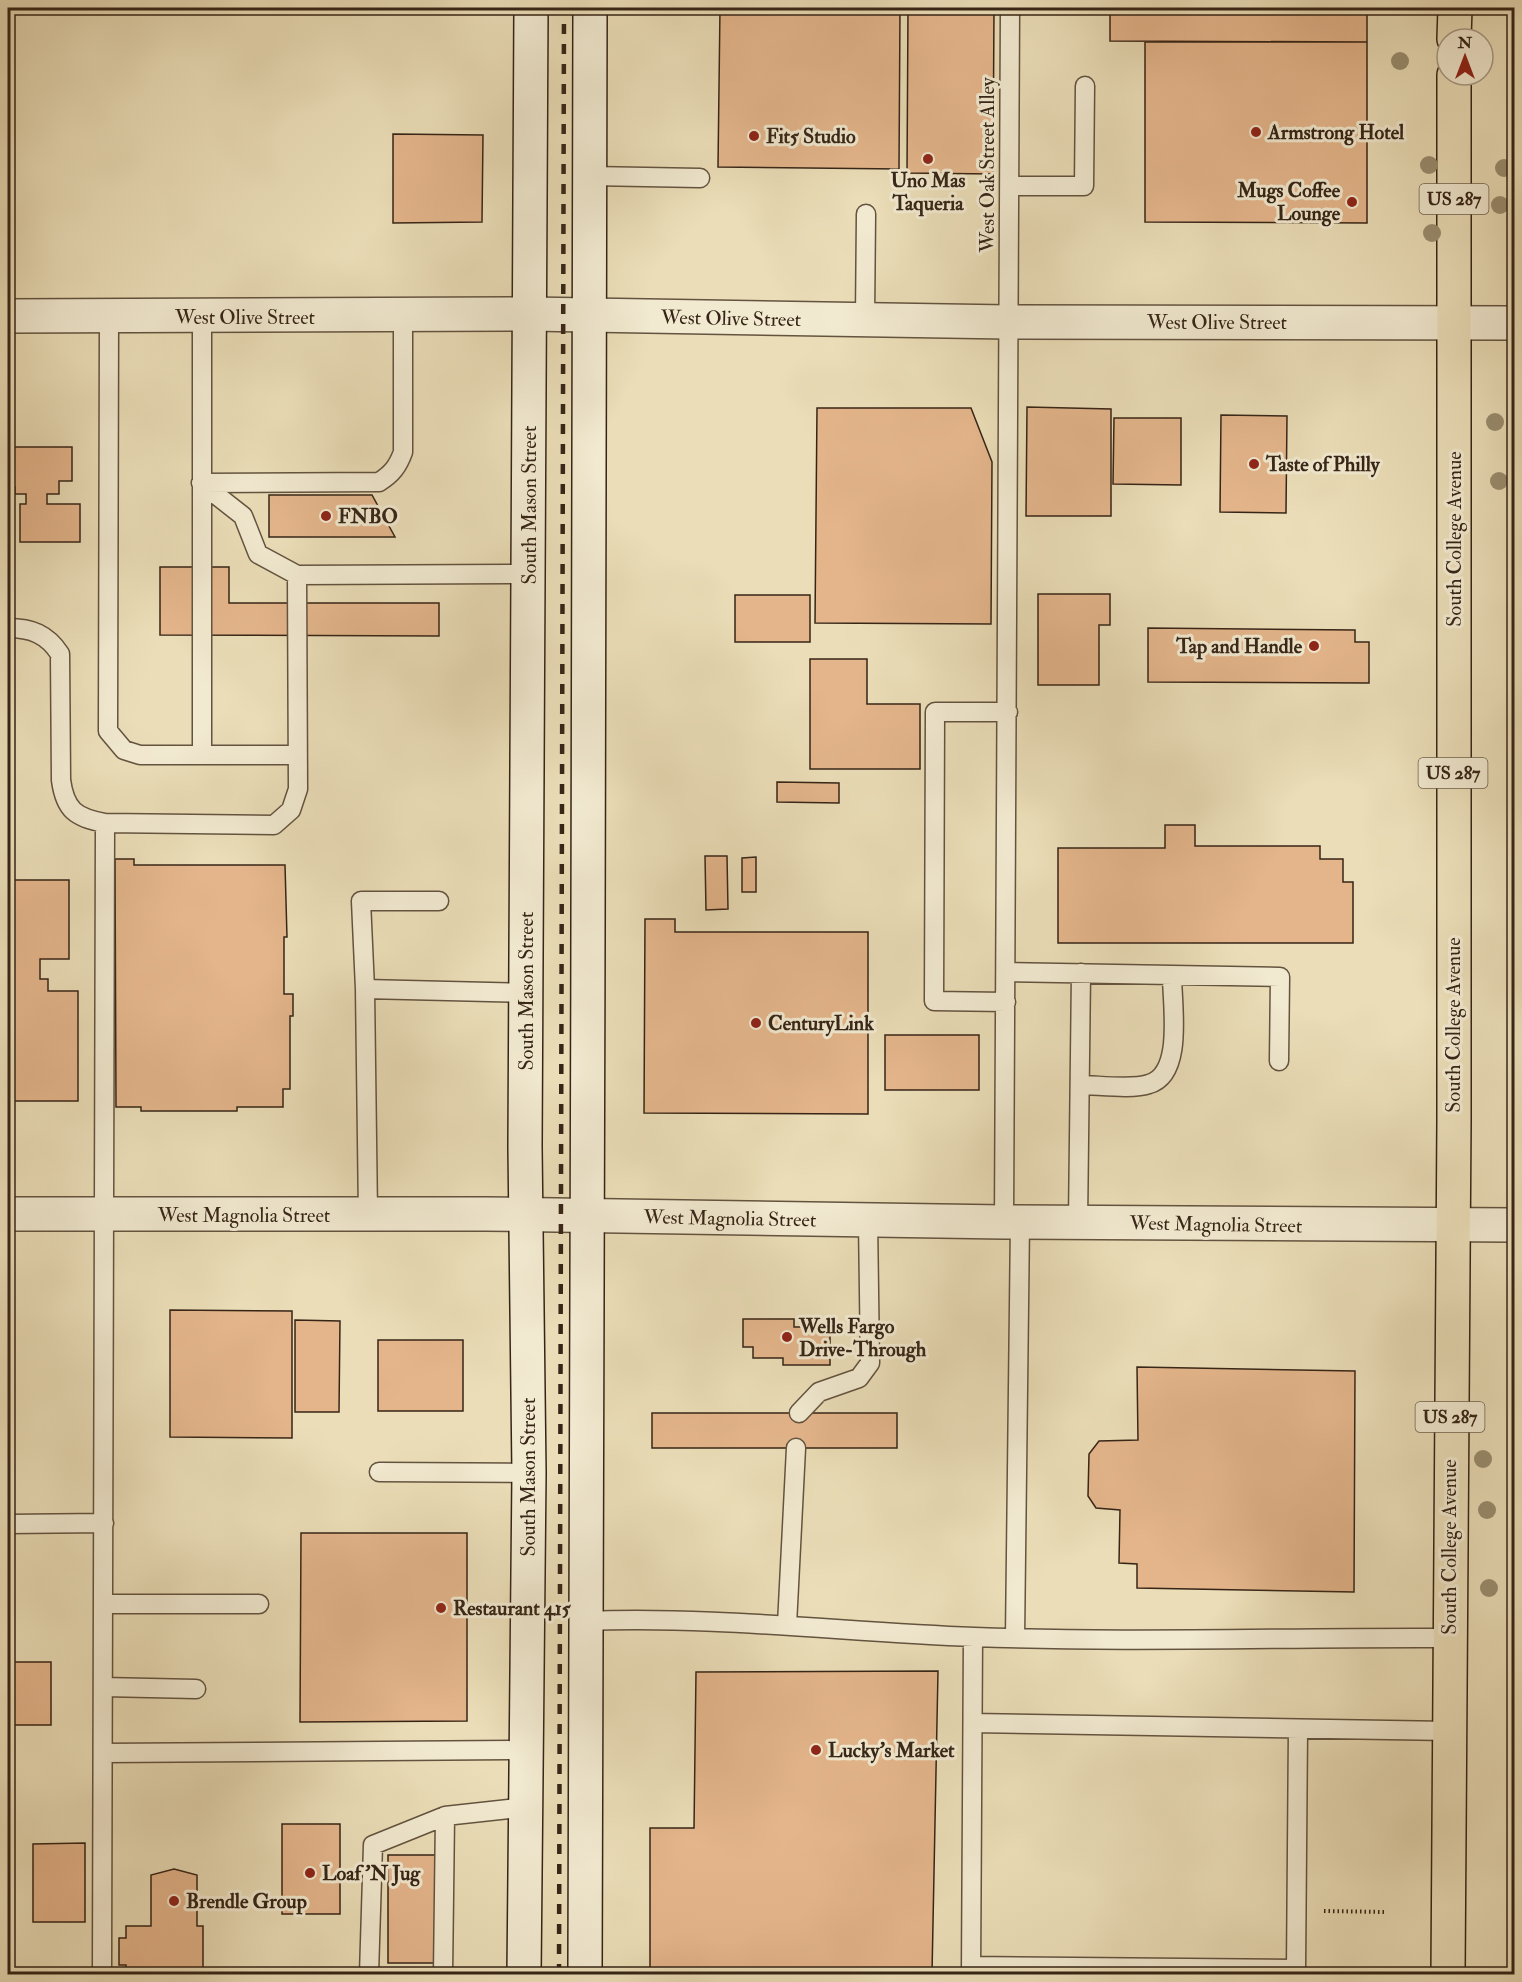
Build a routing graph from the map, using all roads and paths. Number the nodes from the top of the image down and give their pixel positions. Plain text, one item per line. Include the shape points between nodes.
1 (531, 8) edge
2 (590, 8) edge
3 (1010, 8) edge
4 (1455, 8) edge
5 (1455, 27) edge
6 (1085, 86) dead end
7 (1454, 87) edge
8 (590, 176) junction
9 (700, 178) dead end
10 (1009, 186) junction
11 (866, 214) dead end
12 (530, 314) junction
13 (590, 315) junction
14 (8, 316) edge
15 (403, 316) junction
16 (109, 317) junction
17 (202, 317) junction
18 (864, 319) junction
19 (1008, 322) junction
20 (1455, 323) junction
21 (1515, 323) edge
22 (201, 483) junction
23 (529, 574) junction
24 (297, 575) junction
25 (8, 628) edge
26 (1008, 712) junction
27 (202, 755) junction
28 (297, 755) junction
29 (105, 823) junction
30 (439, 901) dead end
31 (1006, 972) junction
32 (1081, 973) junction
33 (1172, 975) junction
34 (365, 989) junction
35 (526, 993) junction
36 (1006, 1002) junction
37 (1279, 1061) dead end
38 (1080, 1085) junction
39 (8, 1214) edge
40 (105, 1215) junction
41 (368, 1215) junction
42 (525, 1215) junction
43 (585, 1216) junction
44 (868, 1220) junction
45 (1012, 1222) junction
46 (1078, 1222) junction
47 (1453, 1224) junction
48 (1515, 1225) edge
49 (799, 1413) dead end
50 (796, 1448) dead end
51 (379, 1472) dead end
52 (529, 1473) junction
53 (104, 1523) junction
54 (8, 1524) edge
55 (103, 1604) junction
56 (259, 1604) dead end
57 (585, 1621) junction
58 (787, 1625) junction
59 (973, 1637) junction
60 (1015, 1638) junction
61 (1449, 1638) junction
62 (103, 1687) junction
63 (196, 1689) dead end
64 (973, 1723) junction
65 (1298, 1729) junction
66 (1448, 1731) junction
67 (527, 1750) junction
68 (103, 1753) junction
69 (527, 1808) junction
70 (445, 1816) junction
71 (1297, 1910) junction
72 (1385, 1912) dead end
73 (971, 1970) edge
74 (102, 1974) edge
75 (369, 1974) edge
76 (443, 1974) edge
77 (524, 1974) edge
78 (585, 1974) edge
79 (1448, 1974) edge

1 - 12 street, South Mason Street
2 - 8 street
3 - 10 lane, West Oak Street Alley
4 - 5 highway
6 - 10 lane via 1084,186
7 - 20 highway, South College Avenue / US 287
8 - 9 lane
8 - 13 street
10 - 19 lane, West Oak Street Alley
11 - 18 lane
12 - 13 street, West Olive Street
12 - 15 street, West Olive Street
12 - 23 street, South Mason Street
13 - 18 street, West Olive Street
13 - 43 street
14 - 16 street, West Olive Street
15 - 17 street, West Olive Street
15 - 22 lane via 403,452 389,476 379,482
16 - 17 street, West Olive Street
16 - 27 lane via 108,731 124,750 140,755
17 - 22 lane
18 - 19 street, West Olive Street
19 - 20 street, West Olive Street
19 - 26 lane, West Oak Street Alley
20 - 21 street, West Olive Street
20 - 47 highway, South College Avenue / US 287
22 - 24 lane via 243,516 258,554
22 - 27 lane
23 - 24 lane
23 - 35 street, South Mason Street
24 - 28 lane
25 - 29 lane via 25,628 41,634 60,654 64,800 82,816
26 - 31 lane, West Oak Street Alley
26 - 36 lane via 935,712 934,1001
27 - 28 lane
28 - 29 lane via 298,789 291,810 274,825
29 - 40 lane
30 - 34 lane via 361,901
31 - 32 lane
31 - 36 lane, West Oak Street Alley
32 - 33 lane
32 - 38 lane
33 - 37 lane via 1280,977
33 - 38 lane via 1172,1061 1163,1078 1148,1085
34 - 35 lane
34 - 41 lane
35 - 42 street, South Mason Street
36 - 45 lane, West Oak Street Alley
38 - 46 lane
39 - 40 street, West Magnolia Street
40 - 41 street, West Magnolia Street
40 - 53 lane
41 - 42 street, West Magnolia Street
42 - 43 street, West Magnolia Street
42 - 52 street, South Mason Street
43 - 44 street, West Magnolia Street
43 - 57 street
44 - 45 street, West Magnolia Street
44 - 49 lane via 870,1363 859,1378 819,1392
45 - 46 street, West Magnolia Street
45 - 60 lane, West Oak Street Alley
46 - 47 street, West Magnolia Street
47 - 48 street, West Magnolia Street
47 - 61 highway, South College Avenue / US 287
50 - 58 lane
51 - 52 lane
52 - 67 street, South Mason Street
53 - 54 lane
53 - 55 lane
55 - 56 lane
55 - 62 lane
57 - 58 lane
57 - 78 street
58 - 59 lane
59 - 60 lane
59 - 64 lane
60 - 61 lane
61 - 66 highway, South College Avenue / US 287
62 - 63 lane
62 - 68 lane
64 - 65 lane
64 - 73 lane
65 - 66 lane
65 - 71 lane
66 - 79 highway, South College Avenue / US 287
67 - 68 lane
67 - 69 street, South Mason Street
68 - 74 lane
69 - 70 lane
69 - 77 street, South Mason Street
70 - 75 lane via 373,1845
70 - 76 lane
71 - 72 path
71 - 73 lane via 1296,1969

